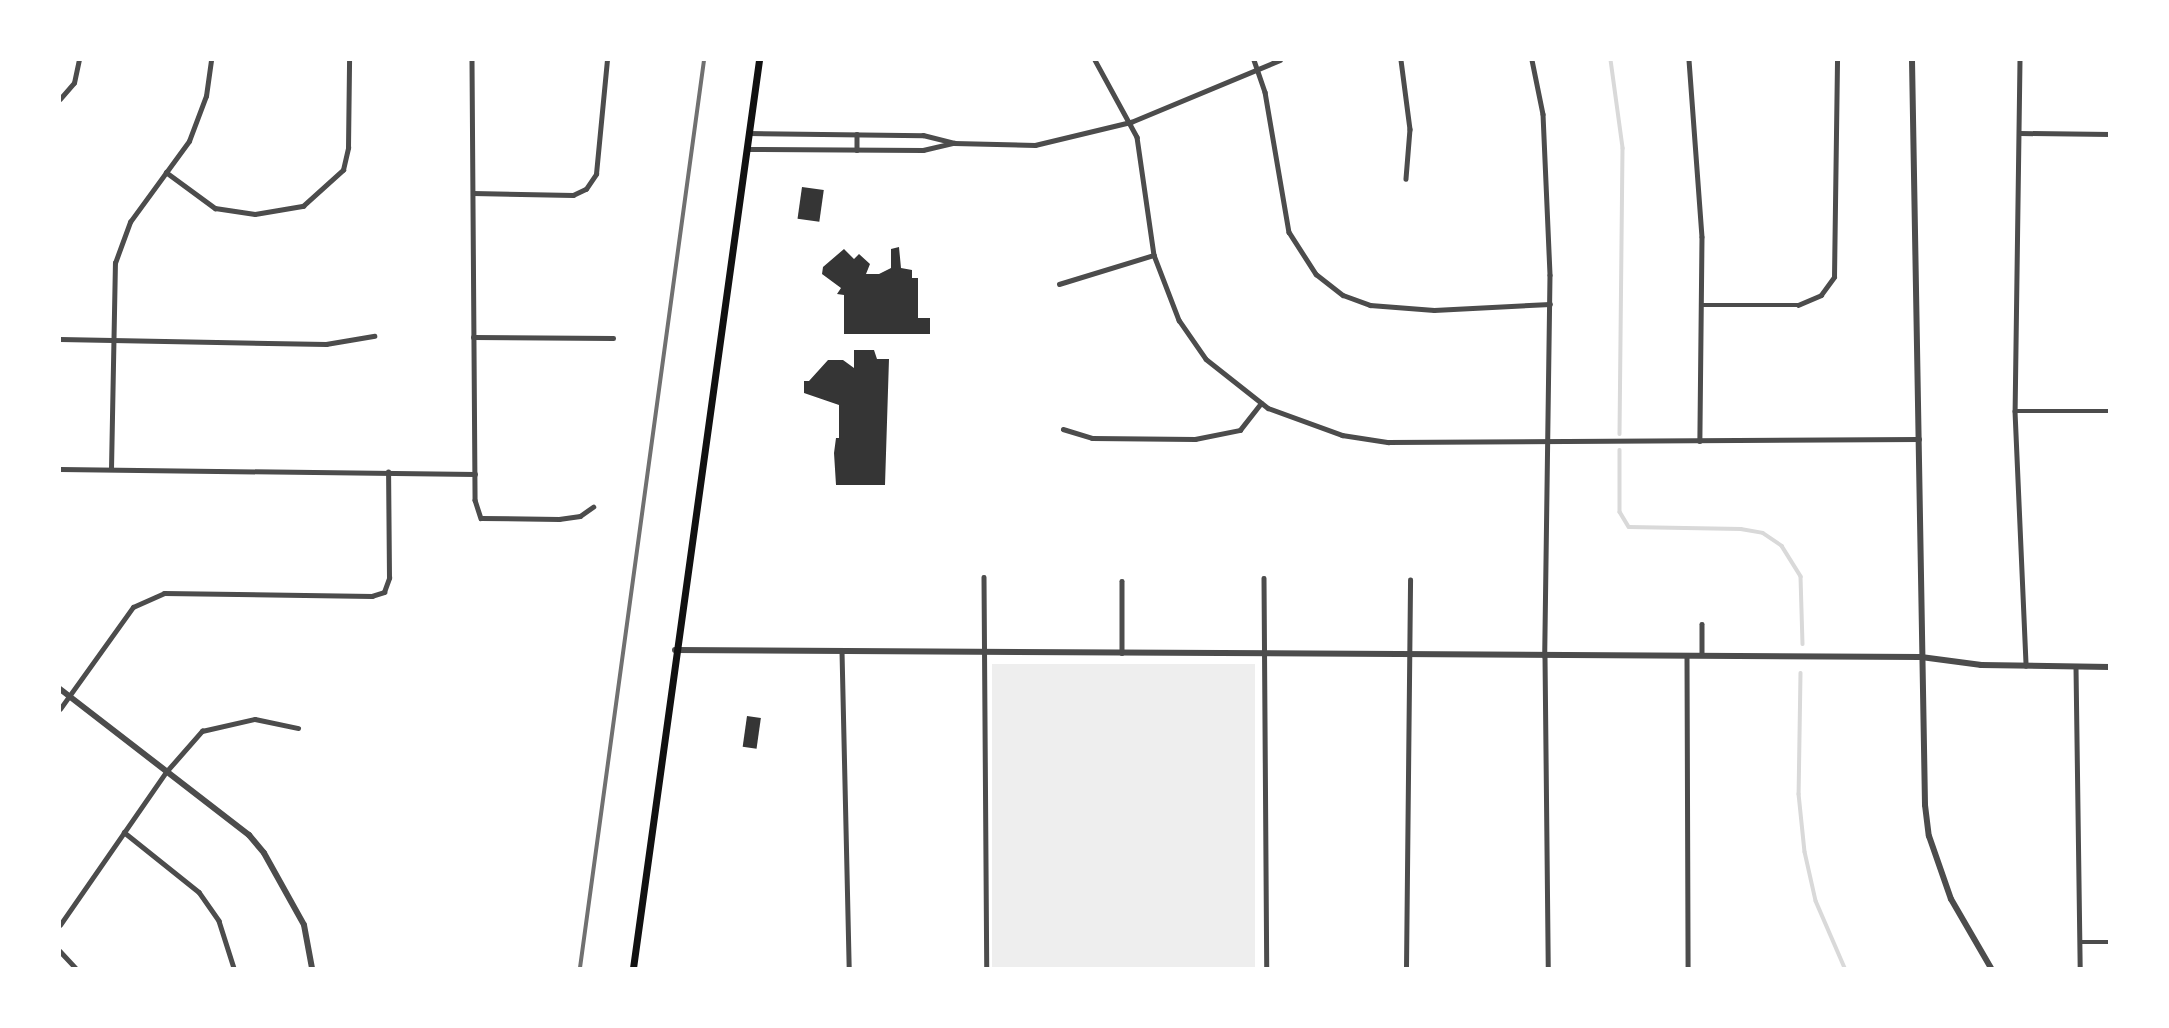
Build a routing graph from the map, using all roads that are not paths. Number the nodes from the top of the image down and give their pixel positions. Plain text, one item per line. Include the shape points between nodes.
1 (79, 60) edge
2 (211, 60) edge
3 (349, 60) edge
4 (472, 60) edge
5 (607, 60) edge
6 (759, 60) edge
7 (1095, 60) edge
8 (1254, 60) edge
9 (1280, 60) edge
10 (1401, 60) edge
11 (1532, 60) edge
12 (1689, 60) edge
13 (1837, 60) edge
14 (1912, 60) edge
15 (2020, 60) edge
16 (1258, 69) junction
17 (60, 99) edge
18 (1131, 122) junction
19 (748, 133) junction
20 (2020, 133) junction
21 (856, 134) junction
22 (2109, 134) edge
23 (954, 143) junction
24 (746, 149) junction
25 (856, 150) junction
26 (166, 172) junction
27 (1406, 179) dead end
28 (473, 193) junction
29 (1154, 255) junction
30 (1059, 284) dead end
31 (1550, 304) junction
32 (1701, 305) junction
33 (374, 336) dead end
34 (473, 337) junction
35 (613, 338) dead end
36 (60, 340) edge
37 (111, 340) junction
38 (1261, 403) junction
39 (2015, 411) junction
40 (2109, 411) edge
41 (1063, 429) dead end
42 (1919, 439) junction
43 (1548, 440) junction
44 (1700, 441) junction
45 (60, 469) edge
46 (111, 469) junction
47 (388, 472) junction
48 (475, 474) junction
49 (593, 507) dead end
50 (984, 577) dead end
51 (1264, 578) dead end
52 (1410, 580) dead end
53 (1122, 581) dead end
54 (1702, 624) dead end
55 (675, 650) junction
56 (842, 652) junction
57 (982, 652) junction
58 (1122, 653) junction
59 (1266, 654) junction
60 (1408, 655) junction
61 (1545, 656) junction
62 (1688, 656) junction
63 (1702, 656) junction
64 (1921, 657) junction
65 (2026, 667) junction
66 (2076, 667) junction
67 (2109, 667) edge
68 (60, 688) edge
69 (70, 696) junction
70 (60, 709) edge
71 (298, 728) dead end
72 (166, 772) junction
73 (124, 832) junction
74 (60, 925) edge
75 (2082, 942) junction
76 (2109, 942) edge
77 (60, 951) edge
78 (76, 968) edge
79 (234, 968) edge
80 (312, 968) edge
81 (633, 968) edge
82 (849, 968) edge
83 (987, 968) edge
84 (1267, 968) edge
85 (1406, 968) edge
86 (1548, 968) edge
87 (1688, 968) edge
88 (1991, 968) edge
89 (2080, 968) edge

1 - 17 street via 74,83
2 - 26 street via 200,114 189,141
3 - 26 street via 348,148 343,170 303,206 254,214 215,208
4 - 28 street
5 - 28 street via 596,174 586,189 573,195
6 - 19 main road
7 - 18 street
8 - 16 street
9 - 16 street
10 - 27 street via 1410,129
11 - 31 street via 1543,114
12 - 32 street via 1697,126
13 - 32 street via 1834,277 1821,295 1798,305
14 - 42 street
15 - 20 street
16 - 18 street
16 - 31 street via 1289,232 1316,274 1343,295 1370,305 1434,310
18 - 23 street via 1035,145
18 - 29 street via 1142,159
19 - 21 street
19 - 24 main road
20 - 22 street
20 - 39 street
21 - 23 street via 923,135
21 - 25 street
23 - 25 street via 923,150
24 - 25 street
24 - 55 main road
26 - 37 street via 121,240 112,291
28 - 34 street
29 - 30 street
29 - 38 street via 1190,339 1222,374
31 - 43 street
32 - 44 street
33 - 37 street via 326,344
34 - 35 street
34 - 48 street
36 - 37 street
37 - 46 street
38 - 41 street via 1240,430 1195,439 1092,438
38 - 43 street via 1342,435 1388,442
39 - 40 street
39 - 65 street
42 - 44 street
42 - 64 street
43 - 44 street
43 - 61 street
45 - 46 street
46 - 47 street
47 - 48 street
47 - 69 street via 389,578 384,592 372,596 164,593 133,607
48 - 49 street via 481,518 559,519 580,516
50 - 57 street
51 - 59 street
52 - 60 street
53 - 58 street
54 - 63 street
55 - 56 street
55 - 81 main road
56 - 57 street
56 - 82 street
57 - 58 street
57 - 83 street
58 - 59 street
59 - 60 street
59 - 84 street
60 - 61 street
60 - 85 street
61 - 62 street
61 - 86 street
62 - 63 street
62 - 87 street
63 - 64 street
64 - 65 street
64 - 88 street via 1922,765 1929,836 1951,899
65 - 66 street
66 - 67 street
66 - 75 street
68 - 69 street
69 - 70 street
69 - 72 street
71 - 72 street via 255,719 202,731
72 - 73 street
72 - 80 street via 248,835 264,853 304,925
73 - 74 street
73 - 79 street via 199,892 219,921
75 - 76 street
75 - 89 street
77 - 78 street

